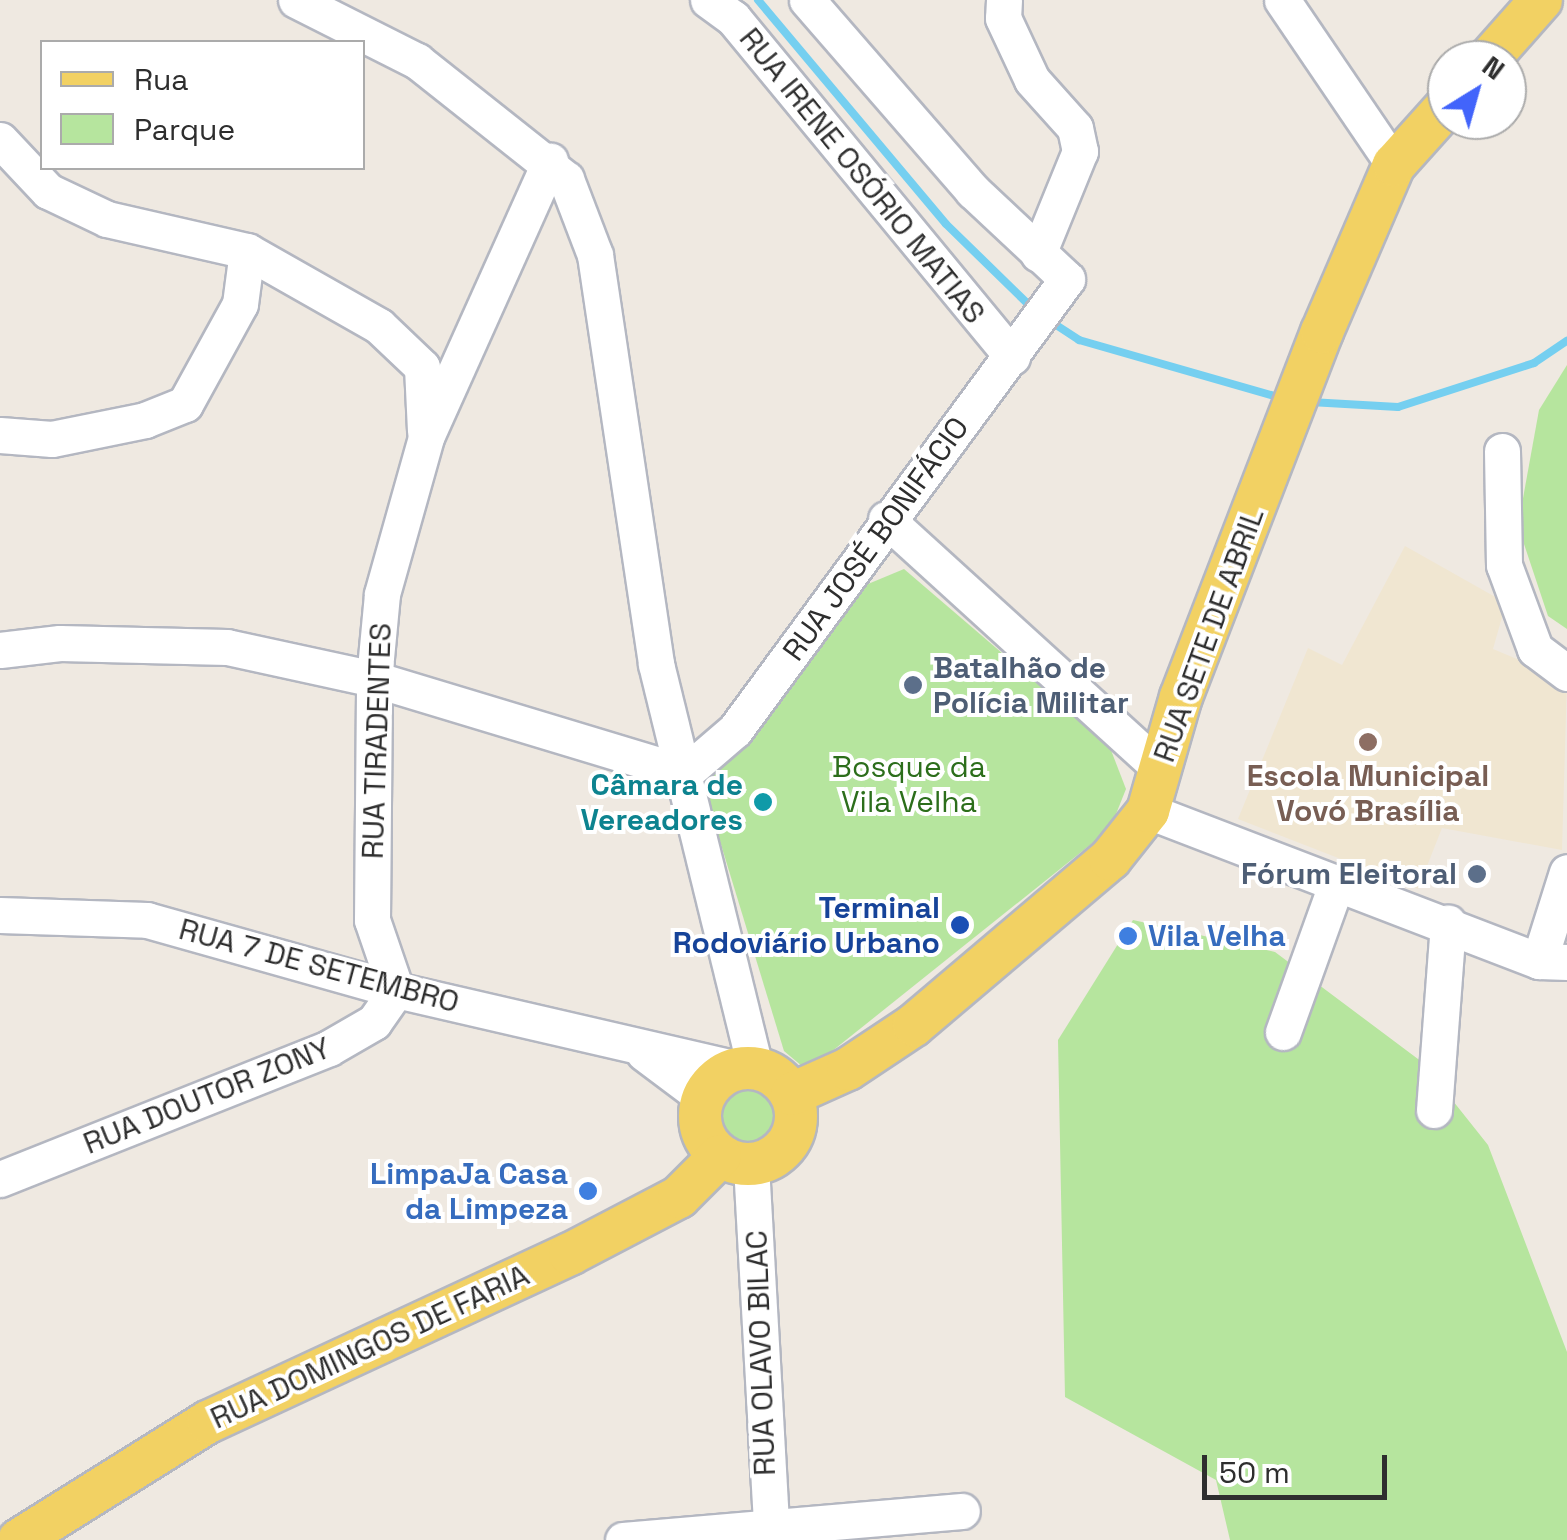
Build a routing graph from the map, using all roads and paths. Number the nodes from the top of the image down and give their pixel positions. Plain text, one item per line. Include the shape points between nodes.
1 (296, 0) edge
2 (708, 0) edge
3 (807, 0) edge
4 (1004, 0) edge
5 (1282, 0) edge
6 (1540, 0) edge
7 (1505, 40) edge
8 (1427, 128) edge
9 (0, 140) edge
10 (550, 161) junction
11 (1394, 165) junction
12 (247, 252) junction
13 (1038, 254) junction
14 (1022, 345) junction
15 (0, 435) edge
16 (426, 436) junction
17 (1502, 451) dead end
18 (886, 519) junction
19 (0, 650) edge
20 (1567, 673) edge
21 (374, 679) junction
22 (1160, 768) junction
23 (685, 773) junction
24 (1148, 811) junction
25 (1567, 872) edge
26 (1337, 882) junction
27 (0, 914) edge
28 (1448, 923) junction
29 (1553, 962) edge
30 (396, 990) junction
31 (1283, 1032) dead end
32 (635, 1046) junction
33 (747, 1068) junction
34 (792, 1094) junction
35 (704, 1098) junction
36 (1434, 1110) dead end
37 (736, 1161) junction
38 (0, 1178) edge
39 (962, 1511) dead end
40 (771, 1534) edge
41 (20, 1540) edge
42 (623, 1540) edge

1 - 10 street via 417,61
2 - 14 street, RUA IRENE OSÓRIO MATIAS via 732,18
3 - 13 street via 973,190
4 - 13 street via 1004,18 1032,80 1075,128 1080,151
5 - 11 street
6 - 7 main road
8 - 11 main road, RUA SETE DE ABRIL
9 - 12 street via 48,191 92,212
10 - 16 street, RUA TIRADENTES
10 - 23 street via 566,180 596,255 656,664
11 - 22 main road, RUA SETE DE ABRIL via 1294,400
12 - 15 street via 240,304 185,404 144,420 52,439
12 - 16 street via 380,326 422,368
13 - 14 street, RUA JOSÉ BONIFÁCIO via 1067,279
14 - 18 street, RUA JOSÉ BONIFÁCIO
16 - 21 street, RUA TIRADENTES via 382,594
17 - 20 street via 1504,564 1535,649
18 - 22 street
18 - 23 street, RUA JOSÉ BONIFÁCIO via 734,730
19 - 21 street via 226,646
21 - 23 street
21 - 30 street, RUA TIRADENTES via 372,920
22 - 24 main road, RUA SETE DE ABRIL
23 - 33 street
24 - 26 street
24 - 34 main road, RUA SETE DE ABRIL via 1110,859 914,1025 848,1069
25 - 29 street
26 - 28 street
26 - 31 street
27 - 30 street, RUA 7 DE SETEMBRO via 147,920
28 - 29 street
28 - 36 street
30 - 32 street, RUA 7 DE SETEMBRO
30 - 38 street, RUA DOUTOR ZONY via 374,1022 329,1048
32 - 33 street, RUA 7 DE SETEMBRO
32 - 35 street, RUA 7 DE SETEMBRO
33 - 34 main road
33 - 35 main road via 712,1084
34 - 37 main road via 791,1140 781,1153
35 - 37 main road via 702,1129
37 - 40 street, RUA OLAVO BILAC
37 - 41 main road, RUA DOMINGOS DE FARIA via 678,1197 208,1422
39 - 40 street
40 - 42 street

